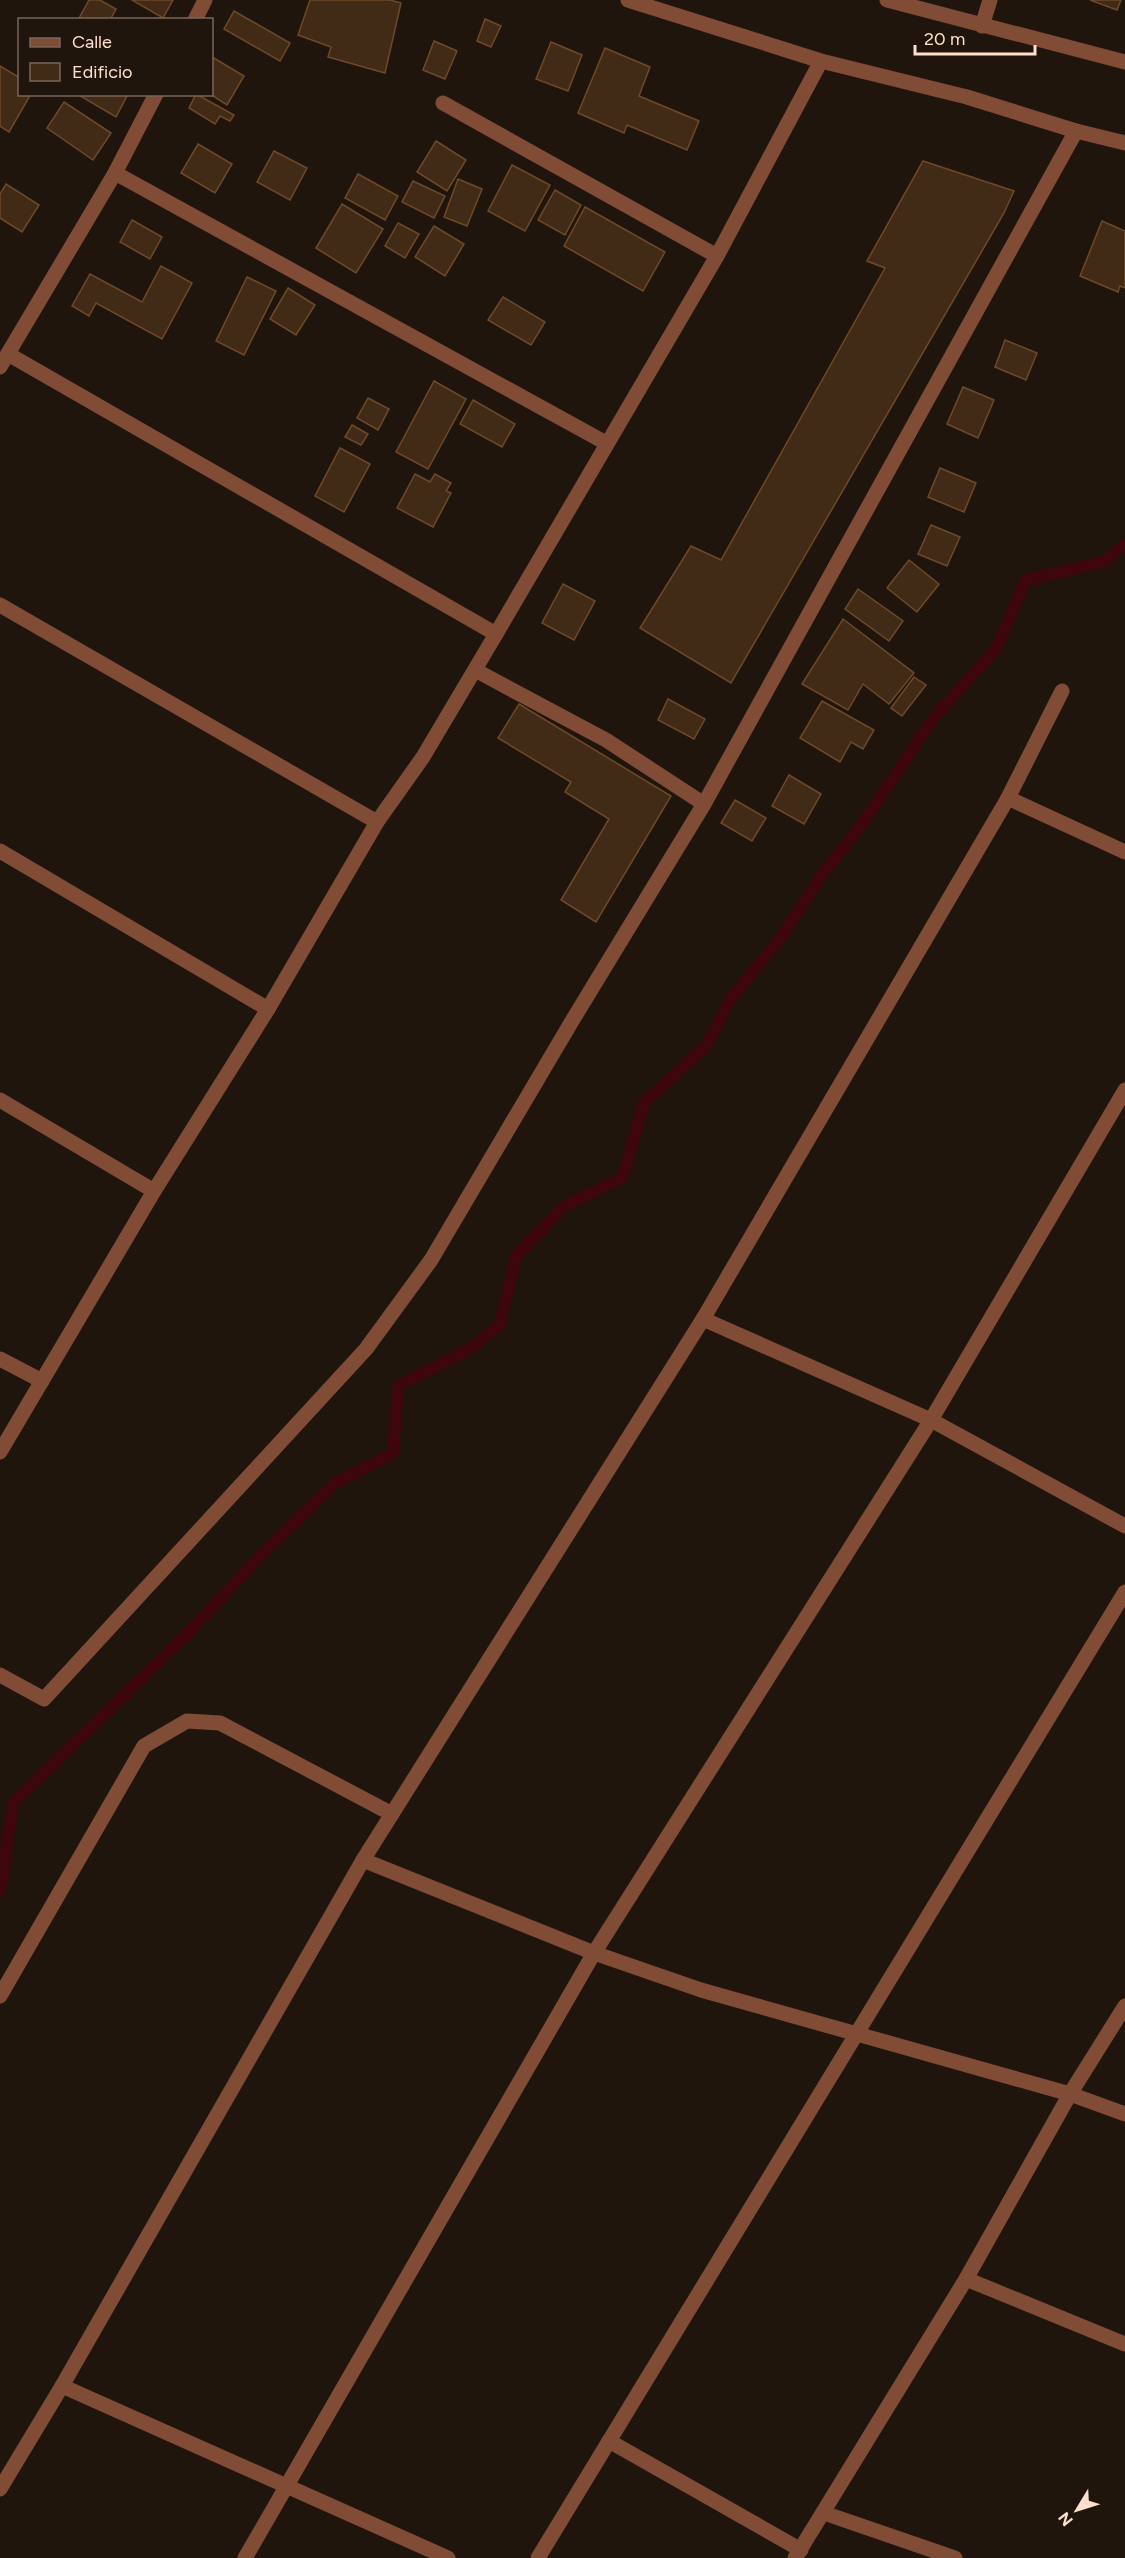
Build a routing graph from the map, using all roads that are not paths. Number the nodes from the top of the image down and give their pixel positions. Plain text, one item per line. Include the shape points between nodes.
1 (205, 0) edge
2 (628, 0) edge
3 (887, 0) edge
4 (990, 0) edge
5 (196, 18) edge
6 (982, 26) junction
7 (821, 61) junction
8 (1125, 62) edge
9 (155, 96) edge
10 (444, 104) dead end
11 (1076, 131) junction
12 (1125, 143) edge
13 (115, 173) junction
14 (717, 256) junction
15 (4, 361) edge
16 (606, 443) junction
17 (0, 605) edge
18 (496, 633) junction
19 (475, 670) junction
20 (1062, 692) dead end
21 (1008, 798) junction
22 (704, 804) junction
23 (377, 822) junction
24 (0, 851) edge
25 (1125, 852) edge
26 (268, 1008) junction
27 (1125, 1090) edge
28 (0, 1100) edge
29 (154, 1191) junction
30 (703, 1319) junction
31 (0, 1359) edge
32 (42, 1381) junction
33 (931, 1420) junction
34 (0, 1452) edge
35 (1125, 1526) edge
36 (1125, 1592) edge
37 (0, 1675) edge
38 (392, 1814) junction
39 (363, 1860) junction
40 (594, 1953) junction
41 (0, 1996) edge
42 (1125, 2006) edge
43 (856, 2035) junction
44 (1070, 2094) junction
45 (1125, 2114) edge
46 (966, 2279) junction
47 (1125, 2344) edge
48 (62, 2386) junction
49 (609, 2441) junction
50 (287, 2485) junction
51 (0, 2489) edge
52 (824, 2513) junction
53 (798, 2554) edge
54 (245, 2558) edge
55 (448, 2558) edge
56 (538, 2558) edge
57 (955, 2558) edge

1 - 5 street
2 - 7 street
3 - 6 street
4 - 6 street
6 - 8 street
7 - 11 street via 967,97
7 - 14 street
9 - 13 street
10 - 14 street
11 - 12 street
11 - 22 street
13 - 15 street
13 - 16 street
14 - 16 street
15 - 18 street
16 - 18 street
17 - 23 street
18 - 19 street
19 - 22 street via 606,740
19 - 23 street
20 - 21 street
21 - 25 street
21 - 30 street
22 - 37 street via 431,1260 366,1349 44,1699
23 - 26 street
24 - 26 street
26 - 29 street
27 - 33 street
28 - 29 street
29 - 32 street
30 - 33 street
30 - 38 street
31 - 32 street
32 - 34 street
33 - 35 street
33 - 40 street
36 - 43 street
38 - 39 street
38 - 41 street via 220,1723 187,1721 144,1746
39 - 40 street
39 - 48 street
40 - 43 street via 701,1990
40 - 50 street
42 - 44 street
43 - 44 street
43 - 49 street
44 - 45 street
44 - 46 street
46 - 47 street
46 - 52 street
48 - 50 street
48 - 51 street
49 - 53 street
49 - 56 street
50 - 54 street
50 - 55 street
52 - 53 street
52 - 57 street

